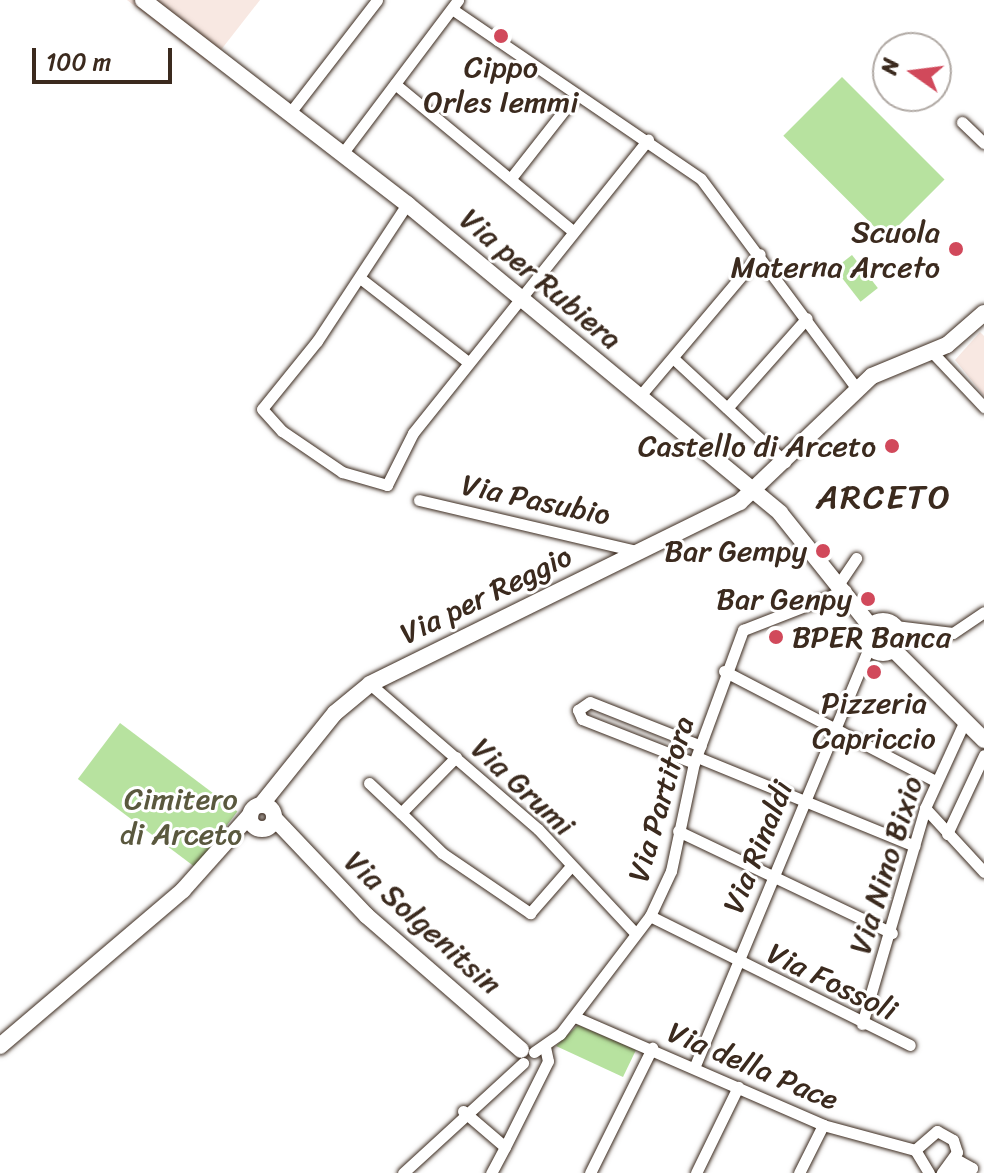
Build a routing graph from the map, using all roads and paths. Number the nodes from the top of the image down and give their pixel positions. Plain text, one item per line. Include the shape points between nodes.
1 (143, 0) edge
2 (377, 0) edge
3 (455, 5) edge
4 (395, 84) junction
5 (576, 95) junction
6 (289, 114) junction
7 (962, 122) dead end
8 (648, 140) junction
9 (984, 143) edge
10 (342, 154) junction
11 (511, 178) junction
12 (407, 204) junction
13 (573, 231) junction
14 (760, 254) junction
15 (360, 278) junction
16 (520, 299) junction
17 (984, 313) edge
18 (807, 318) junction
19 (932, 352) junction
20 (673, 358) junction
21 (468, 362) junction
22 (857, 389) junction
23 (639, 397) junction
24 (984, 407) edge
25 (727, 408) junction
26 (785, 462) junction
27 (754, 493) junction
28 (419, 500) dead end
29 (640, 552) junction
30 (856, 558) dead end
31 (843, 586) junction
32 (984, 612) edge
33 (871, 627) junction
34 (902, 628) junction
35 (870, 646) junction
36 (895, 648) junction
37 (724, 671) junction
38 (370, 684) junction
39 (835, 723) junction
40 (964, 723) junction
41 (984, 740) edge
42 (697, 755) junction
43 (984, 755) edge
44 (456, 757) junction
45 (935, 781) junction
46 (369, 783) dead end
47 (804, 800) junction
48 (925, 808) junction
49 (401, 813) junction
50 (263, 817) junction
51 (678, 831) junction
52 (947, 834) junction
53 (915, 846) junction
54 (571, 866) junction
55 (984, 872) edge
56 (774, 874) junction
57 (650, 916) junction
58 (635, 933) junction
59 (892, 933) junction
60 (736, 962) junction
61 (575, 1017) junction
62 (862, 1024) junction
63 (2, 1042) edge
64 (910, 1045) dead end
65 (652, 1048) junction
66 (531, 1053) junction
67 (694, 1068) junction
68 (738, 1087) junction
69 (463, 1111) junction
70 (823, 1125) junction
71 (505, 1147) junction
72 (915, 1150) junction
73 (950, 1167) edge
74 (978, 1170) edge
75 (925, 1172) edge
76 (403, 1173) edge
77 (491, 1173) edge
78 (590, 1173) edge
79 (696, 1173) edge
80 (799, 1173) edge

1 - 6 street, Via per Rubiera
2 - 6 street
3 - 4 street
3 - 5 street
4 - 10 street
4 - 11 street
5 - 8 street
5 - 11 street
6 - 10 street, Via per Rubiera
7 - 9 street
8 - 13 street
8 - 14 street via 716,194
10 - 12 street, Via per Rubiera
11 - 13 street
12 - 15 street
12 - 16 street, Via per Rubiera
13 - 16 street
14 - 18 street
14 - 20 street
15 - 21 street
15 - 21 street via 264,416 342,472 387,485 413,433
16 - 21 street
16 - 23 street, Via per Rubiera
17 - 19 street
18 - 22 street
18 - 25 street
19 - 22 street, Via per Reggio via 893,362
19 - 24 street
20 - 23 street
20 - 25 street
22 - 26 street, Via per Reggio
23 - 27 street, Via per Rubiera
25 - 26 street
26 - 27 street, Via per Reggio
27 - 29 street, Via per Reggio
27 - 31 street, Via per Rubiera via 796,529
28 - 29 street, Via Pasubio
29 - 38 street, Via per Reggio
30 - 31 street
31 - 33 street, Via per Rubiera
31 - 37 street, Via Partitora via 743,630
32 - 34 street via 953,633
33 - 34 street
33 - 35 street
34 - 36 street
35 - 36 street
35 - 39 street, Via Rinaldi
36 - 40 street
37 - 39 street
37 - 42 street, Via Partitora
38 - 44 street, Via Grumi
38 - 50 street, Via per Reggio via 335,713 273,787
39 - 45 street
39 - 47 street, Via Rinaldi
40 - 41 street
40 - 45 street, Via Nino Bixio
42 - 42 street via 590,702 578,710 582,719
42 - 47 street
42 - 51 street, Via Partitora
43 - 52 street
44 - 49 street
44 - 54 street, Via Grumi
45 - 48 street, Via Nino Bixio
46 - 49 street
47 - 53 street
47 - 56 street, Via Rinaldi
48 - 52 street
48 - 53 street, Via Nino Bixio
49 - 54 street via 442,853 530,913
50 - 63 street, Via per Reggio via 232,836 183,890
50 - 66 street, Via Solgenitsin
51 - 56 street
51 - 57 street, Via Partitora via 671,871
52 - 55 street
53 - 59 street, Via Nino Bixio
54 - 58 street, Via Grumi
56 - 59 street
56 - 60 street, Via Rinaldi
57 - 58 street, Via Partitora
57 - 60 street, Via Fossoli
58 - 61 street, Via Partitora
59 - 62 street, Via Nino Bixio
60 - 62 street, Via Fossoli
60 - 67 street, Via Rinaldi
61 - 65 street, Via della Pace
61 - 66 street, Via Partitora
62 - 64 street, Via Fossoli
65 - 67 street, Via della Pace
65 - 78 street
66 - 69 street, Via Partitora
66 - 71 street via 548,1061
67 - 68 street, Via della Pace
68 - 70 street, Via della Pace
68 - 79 street
69 - 71 street
69 - 76 street, Via Partitora
70 - 72 street, Via della Pace
70 - 80 street
71 - 77 street
72 - 73 street via 925,1134 943,1132 956,1146
72 - 75 street
73 - 74 street

